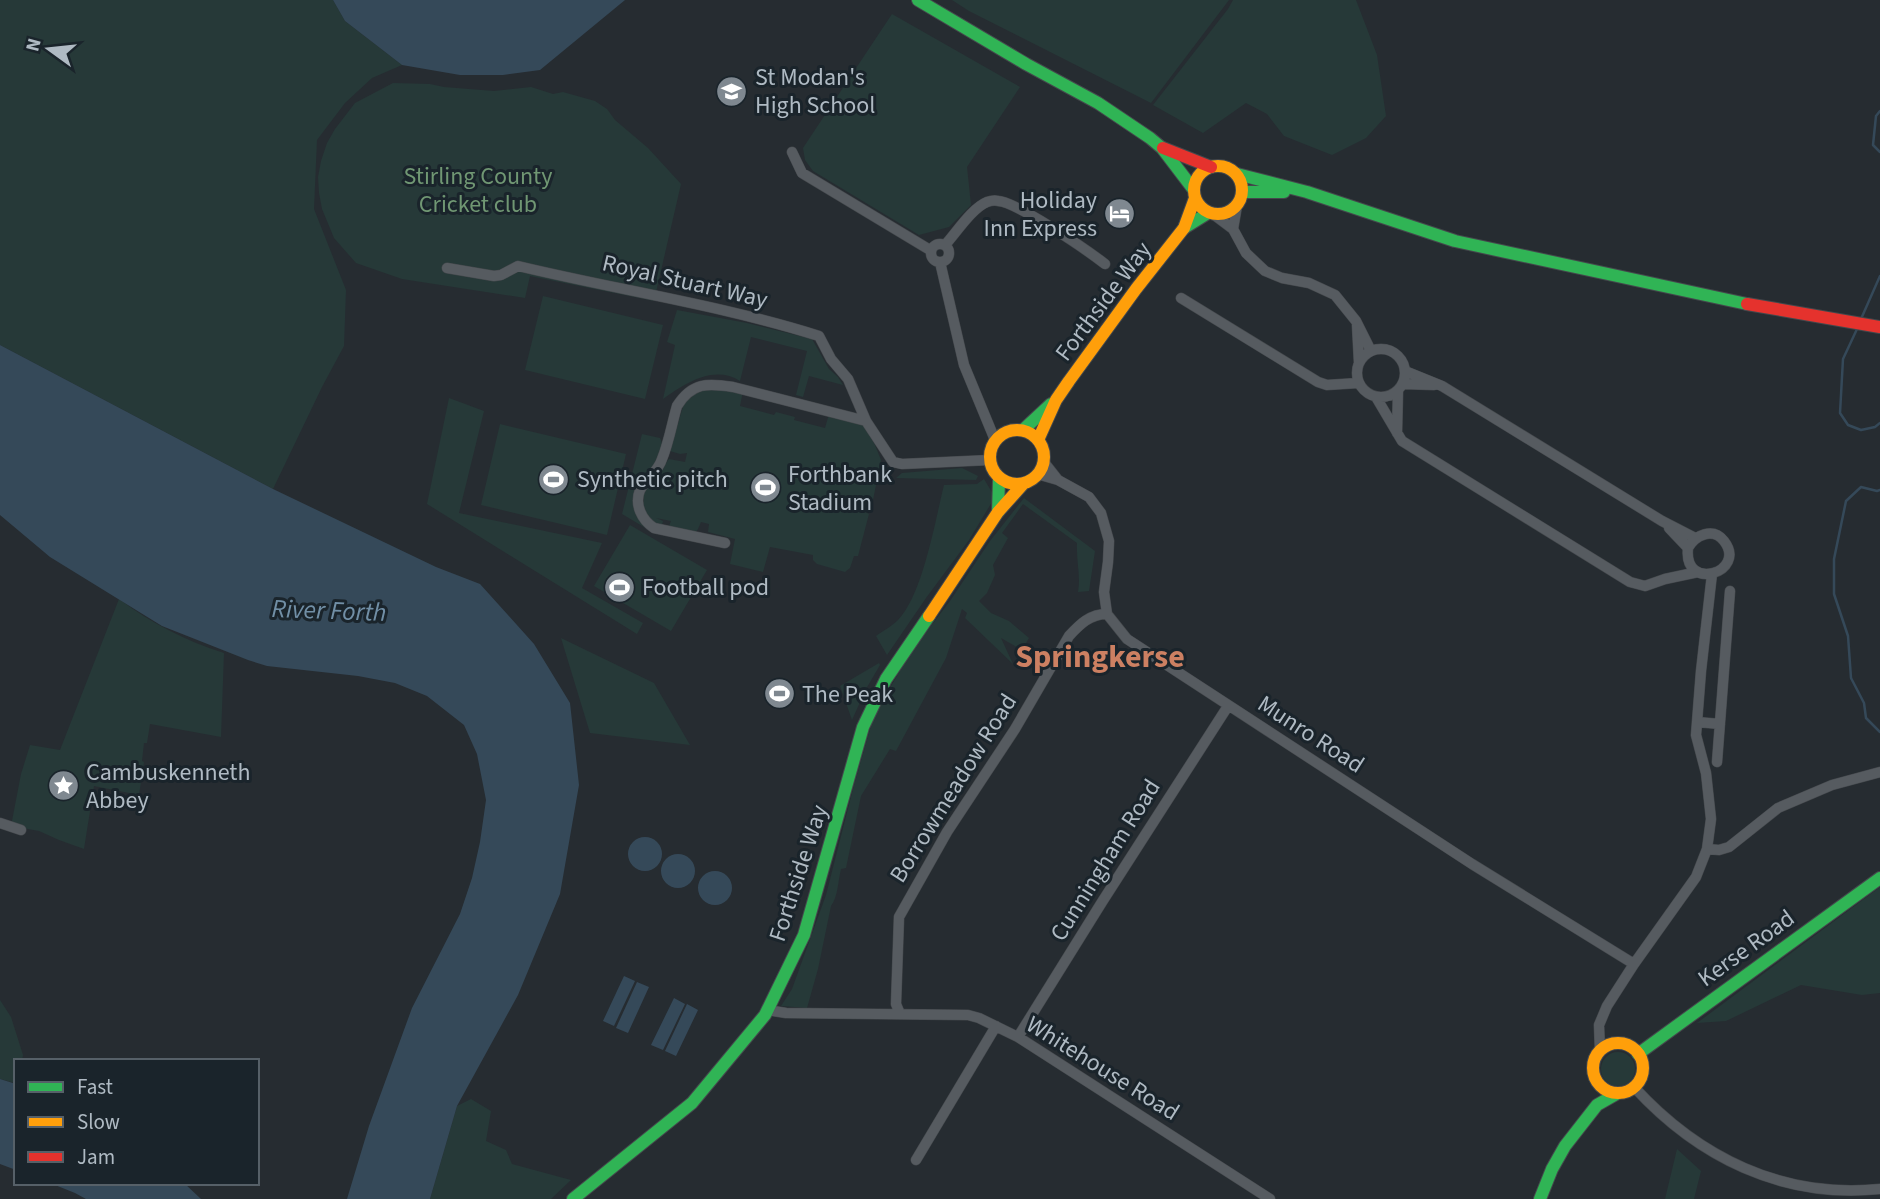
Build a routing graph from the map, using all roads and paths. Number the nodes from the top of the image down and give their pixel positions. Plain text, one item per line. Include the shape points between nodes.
1 (918, 0) edge
2 (1162, 148) junction
3 (792, 152) dead end
4 (1211, 167) junction
5 (1237, 174) junction
6 (1242, 192) junction
7 (1307, 192) junction
8 (1194, 194) junction
9 (1237, 206) junction
10 (1211, 213) junction
11 (1184, 228) junction
12 (1233, 229) junction
13 (946, 245) junction
14 (930, 250) junction
15 (940, 262) junction
16 (1105, 264) dead end
17 (447, 268) dead end
18 (1181, 298) dead end
19 (1356, 321) junction
20 (1880, 327) edge
21 (1371, 351) junction
22 (1359, 363) junction
23 (1405, 371) junction
24 (1358, 383) junction
25 (1442, 386) junction
26 (1400, 388) junction
27 (1376, 397) junction
28 (1056, 400) junction
29 (866, 421) junction
30 (1023, 430) junction
31 (1396, 433) junction
32 (995, 440) junction
33 (1038, 440) junction
34 (990, 460) junction
35 (1043, 461) junction
36 (1037, 474) junction
37 (999, 479) junction
38 (1058, 480) junction
39 (1024, 483) junction
40 (998, 512) junction
41 (1662, 520) junction
42 (1695, 538) junction
43 (725, 543) dead end
44 (1688, 548) junction
45 (1688, 560) junction
46 (1698, 572) junction
47 (1712, 574) junction
48 (1665, 579) junction
49 (1730, 591) dead end
50 (1107, 614) junction
51 (1228, 706) junction
52 (1697, 722) junction
53 (1720, 724) junction
54 (1717, 762) dead end
55 (1880, 772) edge
56 (0, 823) edge
57 (20, 830) dead end
58 (1707, 849) junction
59 (1880, 878) edge
60 (1634, 964) junction
61 (767, 1010) junction
62 (900, 1014) junction
63 (996, 1026) junction
64 (1018, 1037) junction
65 (1600, 1051) junction
66 (1639, 1054) junction
67 (1596, 1080) junction
68 (1634, 1087) junction
69 (1618, 1093) junction
70 (1597, 1104) junction
71 (916, 1160) dead end
72 (1880, 1189) edge
73 (573, 1199) edge
74 (1270, 1199) edge
75 (1540, 1199) edge

1 - 2 main road via 1098,103
2 - 4 main road
2 - 8 main road
3 - 14 street via 802,173
4 - 5 main road via 1227,167
4 - 8 main road via 1199,176
5 - 6 main road
5 - 7 main road
6 - 7 main road
6 - 9 main road
7 - 20 main road via 1455,241 1754,306
8 - 10 main road via 1200,206
8 - 11 main road, Forthside Way
9 - 10 main road via 1226,213
9 - 12 street
10 - 11 main road, Forthside Way
10 - 12 street
11 - 28 main road, Forthside Way
12 - 19 street via 1246,253 1265,271 1335,295
13 - 14 street via 937,244
13 - 15 street via 948,256
13 - 16 street via 986,202 998,201 1038,220
14 - 15 street
15 - 32 street via 964,365
17 - 29 street, Royal Stuart Way via 494,276 519,266 819,336 848,379
18 - 24 street via 1318,382
19 - 21 street
19 - 22 street
21 - 22 street
21 - 23 street via 1391,351
22 - 24 street
23 - 25 street
23 - 26 street
24 - 27 street
25 - 26 street
25 - 41 street
26 - 27 street
26 - 31 street
27 - 31 street
28 - 30 main road, Forthside Way
28 - 33 main road, Forthside Way
29 - 34 street, Royal Stuart Way via 893,462
29 - 43 street via 711,383 682,398 662,461 640,491 641,516 654,528
30 - 32 main road via 1006,431
30 - 33 main road
31 - 48 street via 1402,441 1630,582 1645,586
32 - 34 main road
33 - 35 main road
34 - 37 main road
35 - 36 main road
35 - 38 street
36 - 38 street
36 - 39 main road
37 - 39 main road
37 - 40 main road, Forthside Way
38 - 50 street via 1089,497 1101,513 1109,541 1104,592
39 - 40 main road, Forthside Way
40 - 61 main road, Forthside Way via 896,663 863,727 804,935
41 - 42 street
41 - 44 street
42 - 44 street
42 - 47 street via 1713,534 1728,548 1727,563
44 - 45 street
45 - 46 street
45 - 48 street
46 - 47 street
46 - 48 street
47 - 52 street
49 - 53 street
50 - 51 street, Munro Road via 1127,639
50 - 62 street, Borrowmeadow Road via 1096,614 1069,636 899,917 896,1004
51 - 60 street, Munro Road
51 - 64 street, Cunningham Road
52 - 53 street
52 - 58 street via 1711,819
53 - 54 street
55 - 58 street via 1832,785 1778,808 1729,847
56 - 57 street
58 - 60 street via 1696,877
59 - 66 main road, Kerse Road
60 - 65 street via 1599,1026
61 - 62 street, Whitehouse Road
61 - 73 main road, Forthside Way via 692,1103
62 - 63 street, Whitehouse Road via 968,1015
63 - 64 street, Whitehouse Road
63 - 71 street
64 - 74 street, Whitehouse Road
65 - 66 main road via 1620,1043
65 - 67 main road via 1593,1065
66 - 68 main road via 1642,1075
67 - 69 main road via 1605,1090
67 - 70 main road
68 - 69 main road
68 - 72 street via 1710,1154 1748,1175 1810,1192 1850,1194
69 - 70 main road
70 - 75 main road via 1565,1146

